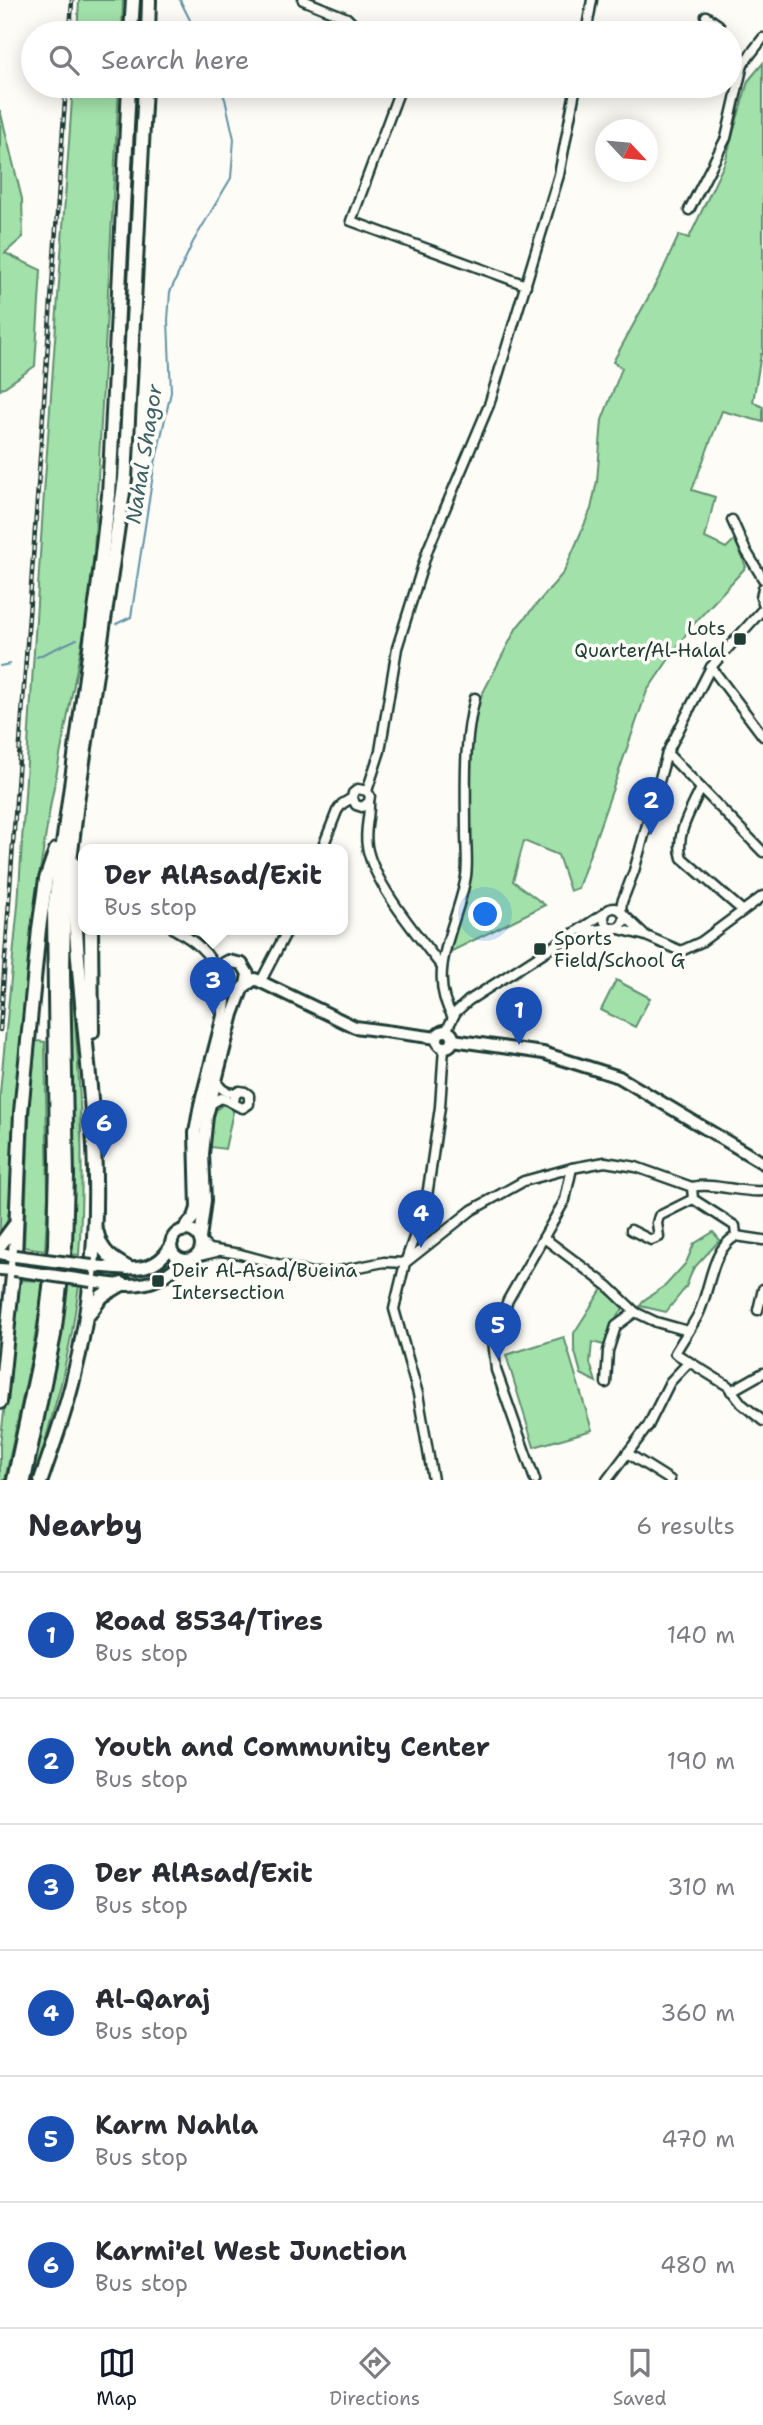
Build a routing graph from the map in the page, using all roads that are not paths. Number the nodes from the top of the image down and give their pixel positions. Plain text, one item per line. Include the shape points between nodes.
1 (133, 0) edge
2 (149, 0) edge
3 (303, 0) edge
4 (592, 0) edge
5 (706, 16) dead end
6 (132, 21) edge
7 (148, 21) edge
8 (350, 21) edge
9 (588, 21) edge
10 (713, 21) edge
11 (763, 38) edge
12 (743, 64) joint
13 (742, 68) edge
14 (128, 98) edge
15 (144, 98) edge
16 (397, 98) edge
17 (574, 98) edge
18 (735, 98) edge
19 (689, 210) dead end
20 (526, 285) junction
21 (732, 520) dead end
22 (763, 579) edge
23 (763, 588) edge
24 (763, 603) edge
25 (763, 609) edge
26 (711, 667) junction
27 (475, 698) dead end
28 (763, 736) edge
29 (667, 753) junction
30 (701, 788) junction
31 (367, 791) junction
32 (352, 798) junction
33 (77, 802) junction
34 (369, 802) junction
35 (64, 827) junction
36 (324, 844) edge
37 (763, 852) edge
38 (634, 871) junction
39 (763, 896) edge
40 (607, 911) junction
41 (743, 911) junction
42 (623, 913) junction
43 (613, 928) junction
44 (577, 932) junction
45 (91, 935) edge
46 (182, 935) edge
47 (285, 935) edge
48 (646, 936) junction
49 (205, 952) junction
50 (228, 961) junction
51 (442, 967) junction
52 (246, 968) junction
53 (217, 974) junction
54 (262, 979) junction
55 (244, 986) junction
56 (222, 988) junction
57 (453, 1017) junction
58 (445, 1039) junction
59 (89, 1064) junction
60 (216, 1080) junction
61 (237, 1093) junction
62 (234, 1103) junction
63 (209, 1105) junction
64 (763, 1163) edge
65 (572, 1168) junction
66 (692, 1187) junction
67 (763, 1191) edge
68 (693, 1199) junction
69 (95, 1207) junction
70 (17, 1222) junction
71 (631, 1230) dead end
72 (182, 1231) junction
73 (736, 1236) junction
74 (544, 1238) junction
75 (763, 1240) edge
76 (200, 1241) junction
77 (172, 1242) junction
78 (0, 1245) edge
79 (222, 1251) junction
80 (0, 1253) edge
81 (15, 1256) junction
82 (190, 1259) junction
83 (405, 1263) junction
84 (92, 1266) junction
85 (128, 1268) junction
86 (0, 1269) edge
87 (14, 1270) junction
88 (0, 1280) edge
89 (91, 1281) junction
90 (122, 1284) junction
91 (763, 1289) edge
92 (10, 1306) junction
93 (758, 1310) dead end
94 (635, 1311) junction
95 (86, 1321) junction
96 (688, 1331) junction
97 (689, 1362) junction
98 (763, 1373) edge
99 (607, 1383) dead end
100 (731, 1391) junction
101 (0, 1402) edge
102 (763, 1421) edge
103 (627, 1453) junction
104 (14, 1480) edge
105 (24, 1480) edge
106 (41, 1480) edge
107 (433, 1480) edge
108 (535, 1480) edge
109 (607, 1480) edge
110 (670, 1480) edge

1 - 6 highway
2 - 7 highway
3 - 8 street
4 - 9 street
5 - 10 street
11 - 12 street
12 - 13 street
14 - 35 highway via 109,495
15 - 33 highway via 126,466
16 - 20 street via 351,221
17 - 20 street via 559,175
18 - 19 street via 726,138
20 - 31 street via 489,405 428,549 397,648 378,758
21 - 22 street
23 - 24 street
25 - 26 street
26 - 28 street
26 - 29 street
27 - 51 street via 465,744 466,872
29 - 30 street
29 - 38 street
30 - 37 street
30 - 41 street via 678,849 682,858
31 - 32 street via 355,790
31 - 34 street
32 - 34 street via 359,806
32 - 36 street via 337,811
33 - 59 highway via 76,928
33 - 105 highway via 63,944 65,1245 54,1335
34 - 51 street via 366,844 374,867
35 - 70 highway via 42,905 21,1112
35 - 104 highway via 54,910 55,1245 44,1338
38 - 40 street
38 - 42 street via 622,902
39 - 41 street
40 - 42 street via 614,907
40 - 43 street via 604,922
40 - 44 street
41 - 48 street via 681,951
42 - 43 street via 623,924
42 - 48 street
43 - 44 street
43 - 48 street
44 - 57 street via 468,1001
45 - 59 highway
46 - 49 street
47 - 54 street
49 - 50 street
49 - 53 street
50 - 52 main road via 238,961
50 - 53 main road via 219,966
51 - 57 street
52 - 54 main road
52 - 55 main road
53 - 56 main road
54 - 55 main road
54 - 58 main road via 355,1027
55 - 56 main road via 232,992
55 - 60 main road
56 - 72 main road via 223,1016 195,1133 197,1208
57 - 58 street
58 - 64 main road via 543,1053 619,1077
58 - 83 street via 426,1203
59 - 69 highway
60 - 61 street via 223,1090
60 - 63 main road
61 - 62 street
61 - 62 street via 245,1092 250,1101 243,1108
62 - 63 street via 221,1098
63 - 76 main road
65 - 66 street via 605,1162 625,1165
65 - 74 street via 565,1200
65 - 83 street via 524,1181 472,1210
66 - 67 street
66 - 68 street
68 - 71 street via 659,1216 659,1237 651,1240
68 - 73 street via 736,1226
69 - 84 highway
69 - 85 highway via 102,1247
70 - 78 highway
70 - 81 highway
72 - 76 main road via 194,1232
72 - 77 main road
73 - 75 street
73 - 96 street via 725,1242
74 - 94 street
74 - 108 street via 508,1300 493,1339 496,1370
76 - 79 street via 209,1249
76 - 82 main road via 201,1249
77 - 82 main road via 175,1254
77 - 85 main road via 159,1262 147,1268
79 - 82 street
79 - 83 street via 320,1274 384,1262
80 - 81 main road
81 - 84 main road, bridge
81 - 87 highway, bridge
82 - 90 main road via 148,1283
83 - 107 street via 394,1308 418,1394
84 - 85 main road
84 - 89 highway, bridge
86 - 87 main road
87 - 89 main road, bridge
87 - 92 highway
88 - 92 highway
89 - 90 main road
89 - 95 highway
90 - 95 highway via 97,1300
91 - 93 street
92 - 101 highway
94 - 96 street
94 - 99 street via 616,1326 608,1351
95 - 106 highway via 65,1411
96 - 97 street via 675,1353
97 - 100 street
97 - 103 street via 670,1382 648,1426
98 - 100 street
100 - 102 street
103 - 109 street
103 - 110 street

